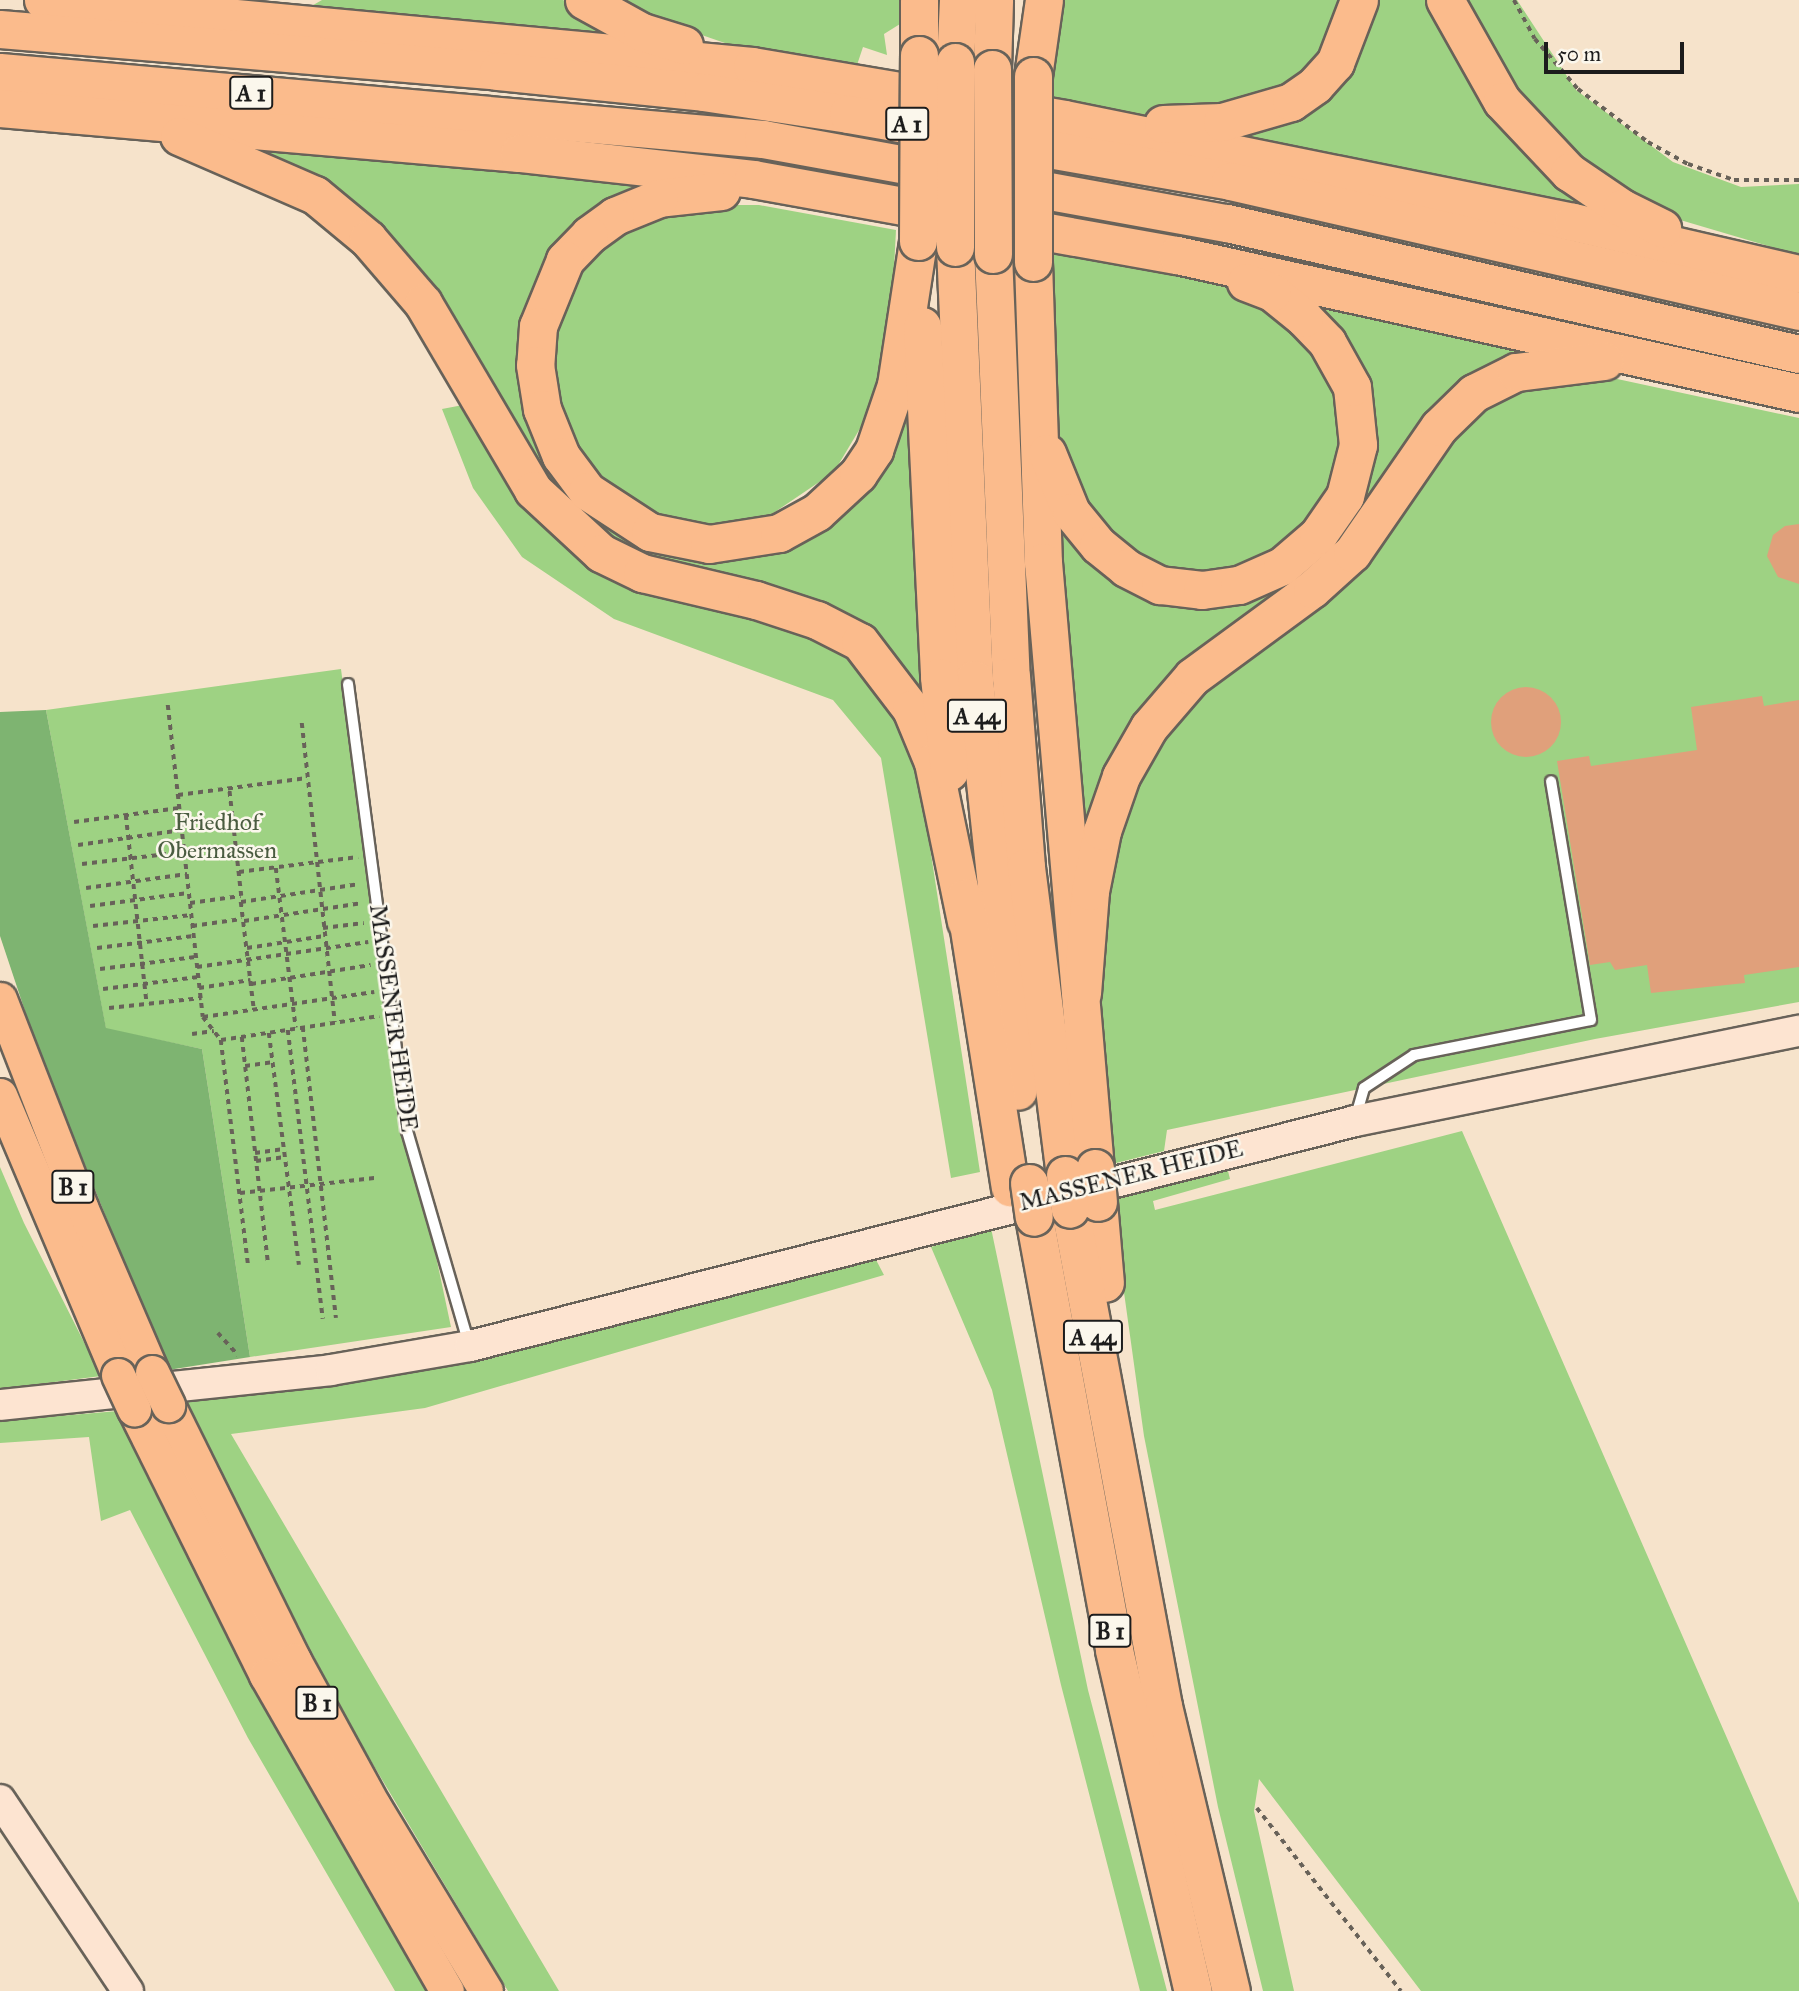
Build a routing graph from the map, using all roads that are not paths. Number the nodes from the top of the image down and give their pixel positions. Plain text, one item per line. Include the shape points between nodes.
1 (43, 0) edge
2 (261, 0) edge
3 (584, 0) edge
4 (919, 0) edge
5 (958, 0) edge
6 (994, 0) edge
7 (1032, 0) edge
8 (1044, 0) edge
9 (1359, 0) edge
10 (1445, 0) edge
11 (160, 9) junction
12 (0, 29) edge
13 (752, 66) junction
14 (0, 72) edge
15 (1033, 76) junction
16 (0, 108) edge
17 (102, 117) junction
18 (1064, 119) junction
19 (865, 201) junction
20 (918, 241) junction
21 (1177, 255) junction
22 (1744, 260) junction
23 (1799, 274) edge
24 (1799, 312) edge
25 (1799, 354) edge
26 (1034, 370) junction
27 (1720, 374) junction
28 (1799, 393) edge
29 (348, 684) dead end
30 (1551, 781) dead end
31 (966, 922) junction
32 (1082, 993) junction
33 (0, 999) edge
34 (1799, 1031) edge
35 (0, 1095) edge
36 (1355, 1122) junction
37 (1082, 1188) junction
38 (1022, 1202) junction
39 (470, 1346) junction
40 (1057, 1355) joint
41 (0, 1405) edge
42 (1117, 1466) joint
43 (0, 1800) edge
44 (128, 1991) edge
45 (447, 1991) edge
46 (486, 1991) edge
47 (1194, 1991) edge
48 (1230, 1991) edge

1 - 11 highway
2 - 11 highway
3 - 13 highway via 642,32
4 - 20 highway, bridge
5 - 38 highway, A 44, bridge via 955,247 974,679
6 - 37 highway, A 44, bridge via 993,254 999,475 1026,867
7 - 15 highway
8 - 15 highway
9 - 18 highway via 1335,63 1291,102 1260,114 1183,125
10 - 22 highway via 1502,101 1569,172 1653,224
11 - 13 highway
12 - 24 highway, A 1 via 498,71 703,92 848,114 1230,180
13 - 18 highway
14 - 25 highway, A 1 via 763,139 1227,223
15 - 26 highway, bridge
16 - 17 highway
17 - 19 highway via 753,179
17 - 31 highway via 204,143 314,195 368,239 423,303 533,490 601,553 642,573 817,620 860,642 911,709 933,762
18 - 22 highway
19 - 20 highway via 703,190 659,198 615,216 573,251 549,292 538,326 535,365 542,409 561,456 587,491 650,532 709,544 779,533 817,512 858,474 885,424 905,343
19 - 21 highway
20 - 31 highway via 939,677
21 - 26 highway via 1272,292 1327,342 1352,387 1357,445 1345,496 1318,535 1282,566 1239,586 1202,590 1160,585 1126,568 1098,545 1071,512 1047,453
21 - 27 highway
22 - 23 highway
26 - 32 highway via 1043,562
27 - 28 highway
27 - 32 highway via 1616,360 1547,365 1516,372 1475,393 1439,426 1352,553 1312,589 1203,668 1149,727 1121,776 1102,831 1090,891
29 - 39 lane, MASSENER HEIDE via 407,1131
30 - 36 lane via 1591,1020 1414,1055 1364,1088
31 - 38 highway
32 - 37 highway
33 - 46 main road, B 1, bridge via 81,1207 168,1405 294,1660 374,1806
34 - 36 street, MASSENER HEIDE
35 - 45 main road, B 1, bridge via 118,1375 266,1675
36 - 39 street, MASSENER HEIDE
37 - 42 highway, A 44
38 - 40 highway, A 44
39 - 41 street, MASSENER HEIDE via 331,1370
40 - 47 highway, B 1 via 1114,1650
42 - 48 highway, B 1 via 1163,1706
43 - 44 street

